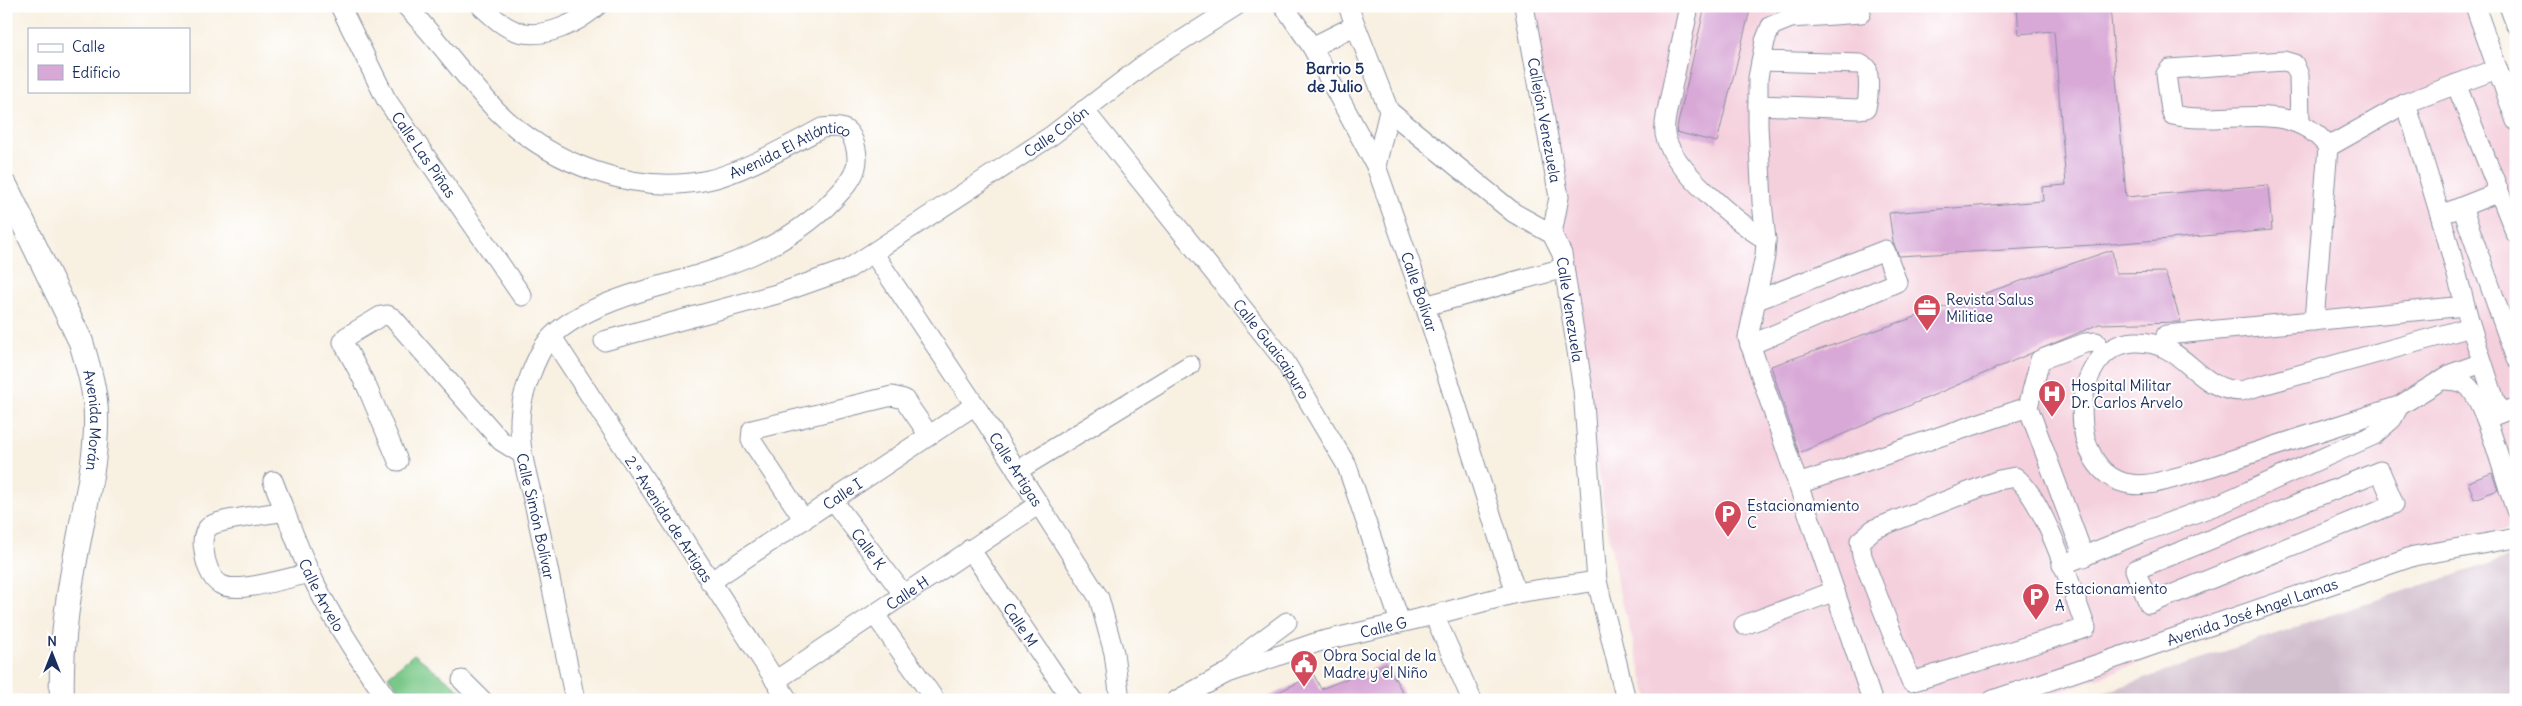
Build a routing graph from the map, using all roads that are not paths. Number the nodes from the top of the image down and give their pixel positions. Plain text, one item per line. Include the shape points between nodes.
1 (340, 6) edge
2 (406, 6) edge
3 (481, 6) edge
4 (597, 6) edge
5 (1236, 6) edge
6 (1284, 6) edge
7 (1348, 6) edge
8 (1524, 6) edge
9 (1689, 6) edge
10 (2475, 6) edge
11 (2509, 6) edge
12 (1861, 13) dead end
13 (2516, 25) edge
14 (1354, 26) junction
15 (1312, 47) junction
16 (1761, 61) junction
17 (2497, 69) junction
18 (2456, 84) junction
19 (2406, 103) junction
20 (1758, 105) junction
21 (1084, 110) junction
22 (1389, 112) junction
23 (2516, 121) edge
24 (2300, 124) junction
25 (2328, 147) junction
26 (1376, 166) junction
27 (6, 187) edge
28 (2498, 192) junction
29 (2462, 207) junction
30 (2441, 216) junction
31 (1552, 234) junction
32 (2516, 234) edge
33 (1766, 240) junction
34 (874, 254) junction
35 (1564, 268) junction
36 (522, 296) dead end
37 (1755, 301) junction
38 (1425, 306) junction
39 (2465, 306) junction
40 (2314, 320) junction
41 (2471, 327) junction
42 (2166, 335) dead end
43 (552, 337) junction
44 (604, 341) dead end
45 (2096, 342) dead end
46 (1750, 345) junction
47 (2516, 359) edge
48 (2482, 362) junction
49 (1190, 365) dead end
50 (2442, 380) junction
51 (975, 406) junction
52 (2399, 406) junction
53 (2028, 407) junction
54 (2506, 411) edge
55 (930, 435) junction
56 (522, 454) junction
57 (398, 461) dead end
58 (1017, 471) junction
59 (273, 481) dead end
60 (1798, 484) junction
61 (834, 502) junction
62 (2222, 503) junction
63 (1039, 504) junction
64 (2516, 510) edge
65 (285, 511) junction
66 (804, 520) junction
67 (2236, 529) junction
68 (2516, 538) edge
69 (970, 549) junction
70 (2084, 557) junction
71 (2062, 565) junction
72 (310, 573) junction
73 (1597, 581) junction
74 (710, 582) junction
75 (1835, 591) junction
76 (1516, 593) junction
77 (904, 595) junction
78 (875, 615) junction
79 (1434, 615) junction
80 (1287, 622) dead end
81 (1400, 622) junction
82 (1744, 625) dead end
83 (1230, 672) junction
84 (462, 680) dead end
85 (775, 681) junction
86 (62, 700) edge
87 (388, 700) edge
88 (482, 700) edge
89 (575, 700) edge
90 (788, 700) edge
91 (935, 700) edge
92 (1072, 700) edge
93 (1120, 700) edge
94 (1178, 700) edge
95 (1472, 700) edge
96 (1626, 700) edge
97 (1872, 700) edge
98 (1993, 700) edge

1 - 36 street, Calle Las Piñas via 386,99
2 - 43 street, Avenida El Atlántico via 474,86 520,132 600,173 649,183 686,184 750,164 822,128 845,130 853,140 857,166 850,181 832,202 766,250 697,276 616,299
3 - 4 street via 501,24 518,32 534,34 571,23
5 - 21 street, Calle Colón via 1146,62
6 - 15 street, Calle Bolívar
7 - 14 street
8 - 31 street, Callejón Venezuela via 1560,197
9 - 33 street via 1665,122 1668,144 1691,176 1719,204 1743,226
10 - 17 street
11 - 13 street
12 - 16 street via 1791,18 1772,26
14 - 15 street
14 - 22 street
15 - 26 street, Calle Bolívar
16 - 20 street
16 - 20 street via 1860,64 1867,68 1868,101 1866,108 1858,109
17 - 18 street
17 - 23 street
18 - 19 street
18 - 28 street
19 - 25 street
19 - 30 street
20 - 33 street
21 - 34 street, Calle Colón via 1051,136
21 - 81 street, Calle Guaicaipuro via 1284,360 1348,466
22 - 26 street
22 - 31 street via 1514,213
24 - 24 street via 2273,117 2173,115 2166,74 2170,69 2284,61 2294,64 2299,75
24 - 25 street via 2319,134
25 - 40 street
26 - 38 street, Calle Bolívar
27 - 86 main road, Avenida Morán via 81,342 96,414 92,474 66,609 61,664
28 - 29 street
28 - 32 street
29 - 30 street
29 - 47 street
30 - 39 street
31 - 35 street, Calle Venezuela via 1562,254
33 - 37 street via 1766,256
34 - 44 street, Calle Colón via 848,269 777,294
34 - 51 street, Calle Artigas
35 - 38 street
35 - 73 street, Calle Venezuela via 1583,390
37 - 46 street via 1749,326
37 - 46 street via 1885,250 1897,282
38 - 76 street, Calle Bolívar
39 - 40 street
39 - 41 street
40 - 42 street
41 - 48 street
41 - 52 street via 2241,391 2216,387 2163,346 2120,344 2098,362 2089,380 2082,401 2082,423 2094,459 2106,472 2129,484 2146,485
43 - 56 street, Calle Simón Bolívar via 537,361 521,408
43 - 74 street, 2.ª Avenida de Artigas
45 - 53 street via 2040,360
46 - 60 street
48 - 50 street
48 - 54 street
49 - 58 street
50 - 52 street
50 - 54 street via 2466,384
51 - 55 street, Calle I
51 - 58 street, Calle Artigas
52 - 62 street via 2392,419 2374,435
53 - 60 street
53 - 70 street
54 - 64 street
55 - 61 street, Calle I
55 - 66 street via 904,399 892,396 752,430 750,436
56 - 57 street via 501,441 393,318 384,316 346,337 343,342 367,387
56 - 89 street, Calle Simón Bolívar
58 - 63 street, Calle Artigas
59 - 65 street, Calle Arvelo
60 - 75 street
61 - 66 street, Calle I
61 - 77 street, Calle K
62 - 67 street
62 - 70 street
63 - 69 street, Calle H
63 - 93 street, Calle Artigas via 1099,598 1114,653
65 - 72 street, Calle Arvelo
65 - 72 street via 221,521 208,527 203,549 208,569 220,584 237,588
66 - 74 street, Calle I
67 - 67 street via 2380,471 2394,504 2148,604 2135,570
68 - 98 street, Avenida José Angel Lamas via 2414,556
69 - 77 street, Calle H
69 - 92 street, Calle M
70 - 71 street
71 - 71 street via 2086,628 1911,682 1862,556 1860,540 1874,529 1999,480 2015,477 2025,484
72 - 87 street, Calle Arvelo via 350,646
73 - 76 street, Calle G
73 - 96 street, Calle Venezuela
74 - 85 street, 2.ª Avenida de Artigas
75 - 82 street
75 - 97 street
76 - 79 street, Calle G
77 - 78 street, Calle H
78 - 85 street, Calle H
78 - 91 street
79 - 81 street, Calle G
79 - 95 street
80 - 83 street via 1252,648
81 - 83 street, Calle G via 1318,642
83 - 94 street, Calle G
84 - 88 street
85 - 90 street, 2.ª Avenida de Artigas

